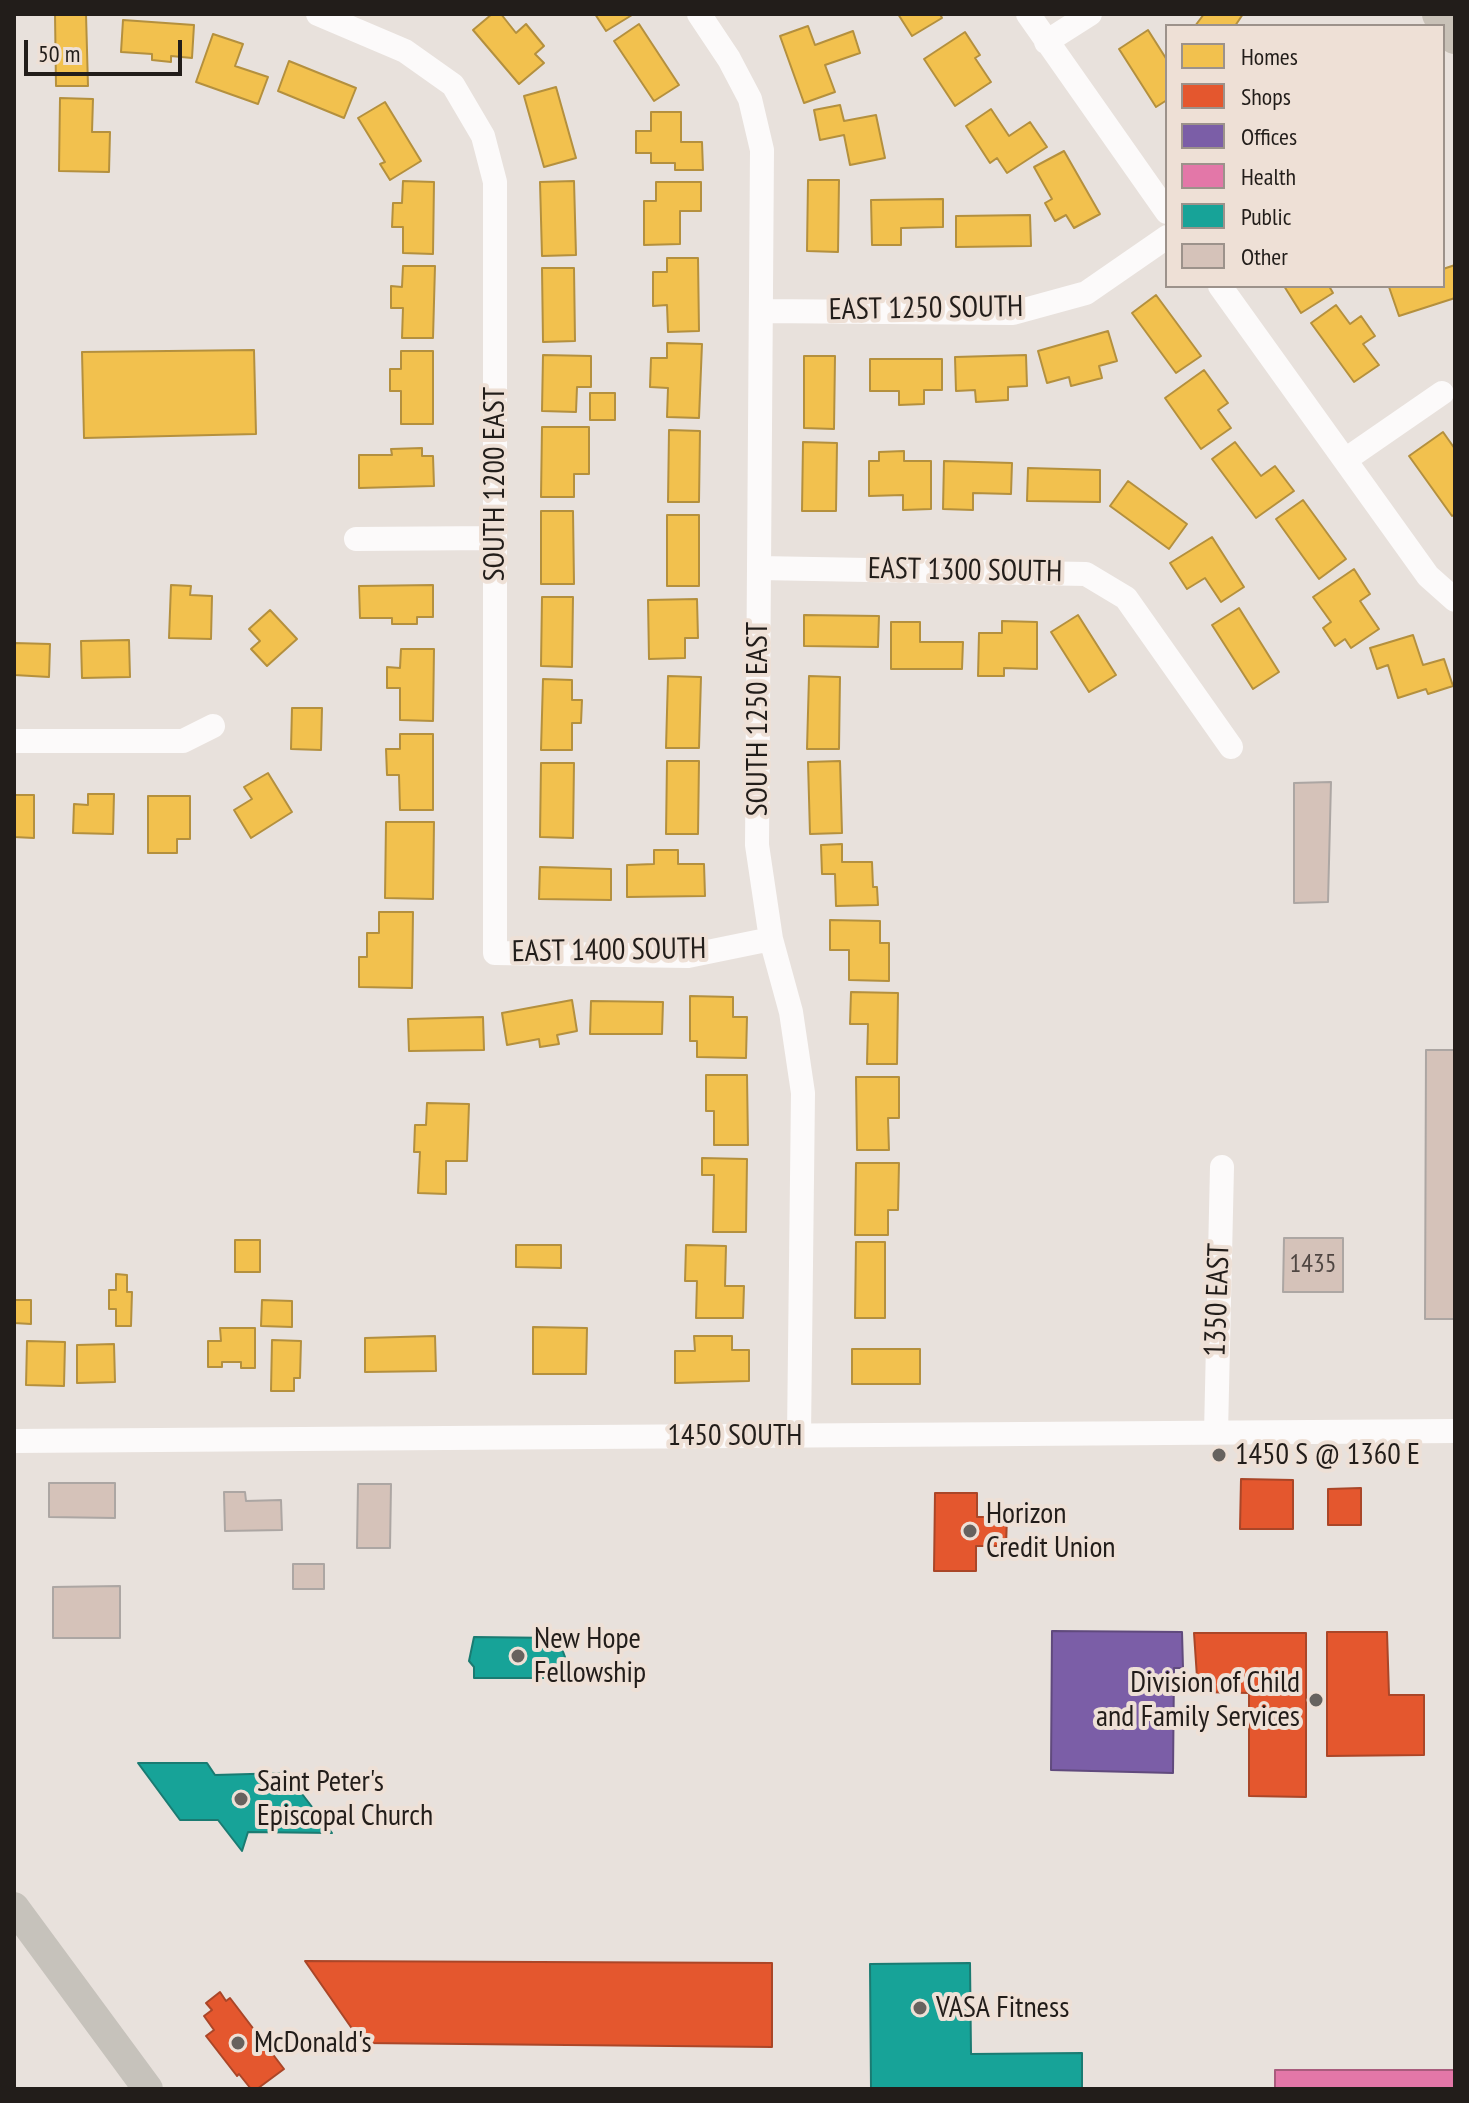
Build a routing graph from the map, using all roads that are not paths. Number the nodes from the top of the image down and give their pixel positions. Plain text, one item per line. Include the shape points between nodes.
1 (318, 14) edge
2 (699, 14) edge
3 (1028, 14) edge
4 (1090, 14) edge
5 (1440, 14) edge
6 (359, 22) edge
7 (1455, 36) edge
8 (1046, 42) junction
9 (1165, 209) edge
10 (1165, 238) edge
11 (1221, 288) edge
12 (761, 311) junction
13 (1442, 393) dead end
14 (1345, 460) junction
15 (495, 538) junction
16 (356, 539) dead end
17 (759, 568) junction
18 (1455, 600) edge
19 (213, 726) dead end
20 (14, 741) edge
21 (1231, 747) dead end
22 (771, 939) junction
23 (495, 953) joint
24 (1222, 1167) dead end
25 (1455, 1431) edge
26 (1216, 1433) junction
27 (799, 1435) junction
28 (14, 1441) edge
29 (14, 1907) edge
30 (148, 2089) edge

1 - 6 street, SOUTH 1200 EAST
2 - 12 street, SOUTH 1250 EAST via 750,99 762,150
3 - 8 street
4 - 8 street
5 - 7 highway
6 - 15 street, SOUTH 1200 EAST via 453,85 483,136 495,182
8 - 9 street
10 - 12 street, EAST 1250 SOUTH via 1086,293 1013,313
11 - 14 street
12 - 17 street, SOUTH 1250 EAST
13 - 14 street
14 - 18 street via 1428,576
15 - 16 street
15 - 23 street, SOUTH 1200 EAST
17 - 21 street, EAST 1300 SOUTH via 1086,574 1126,598
17 - 22 street, SOUTH 1250 EAST via 757,845
19 - 20 street via 183,741
22 - 23 street, EAST 1400 SOUTH via 688,956
22 - 27 street, SOUTH 1250 EAST via 791,1012 803,1093
24 - 26 street, 1350 EAST
25 - 26 street, 1450 SOUTH
26 - 27 street, 1450 SOUTH
27 - 28 street, 1450 SOUTH
29 - 30 main road

